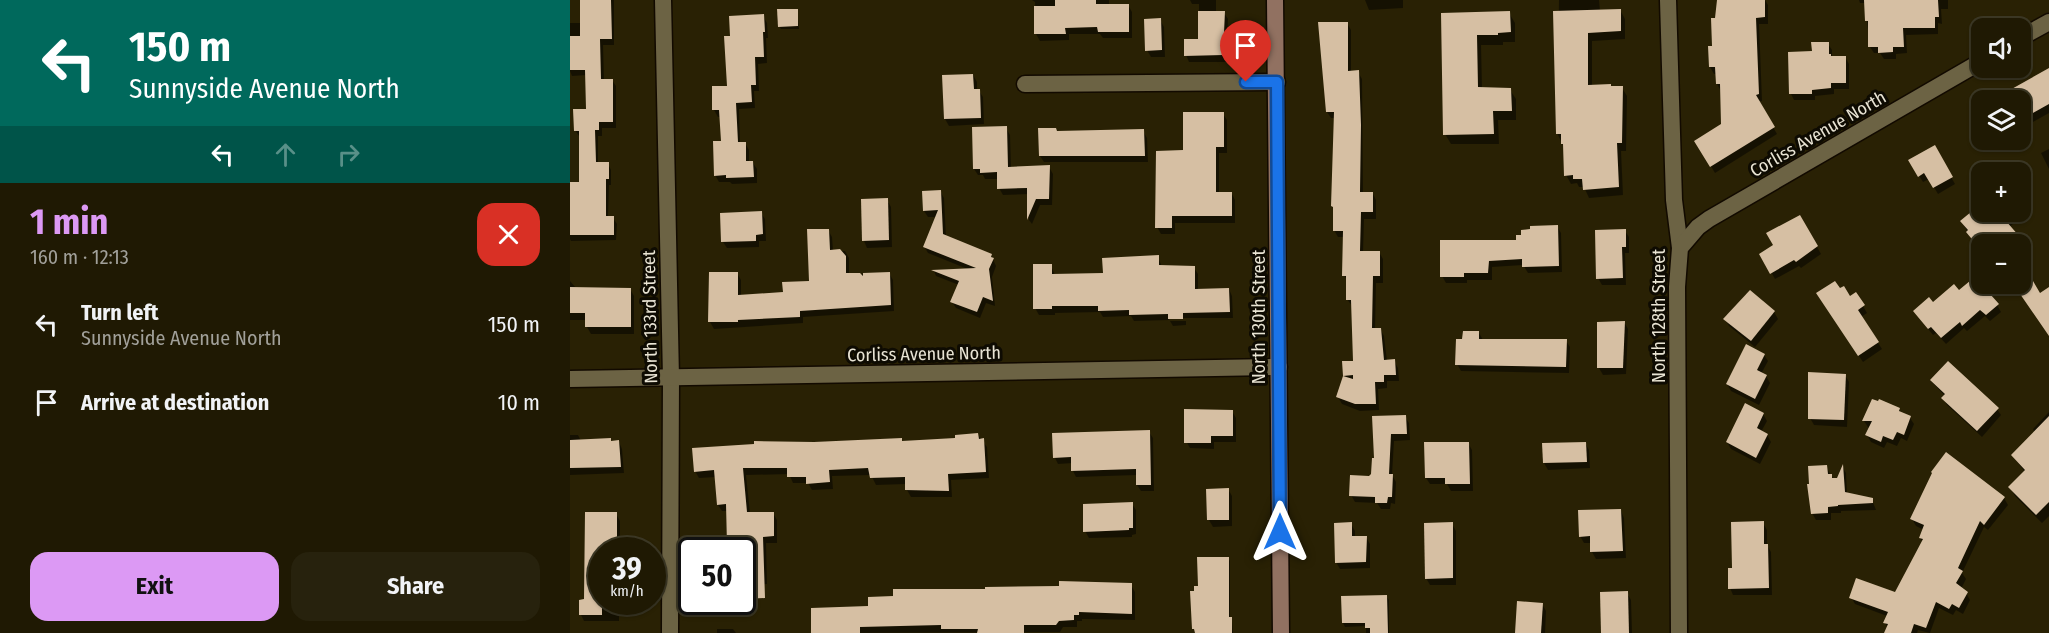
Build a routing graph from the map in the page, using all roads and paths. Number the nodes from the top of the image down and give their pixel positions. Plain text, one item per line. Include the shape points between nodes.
1 (663, 0) edge
2 (1275, 0) edge
3 (1668, 0) edge
4 (2049, 22) edge
5 (2031, 32) edge
6 (1971, 68) edge
7 (1277, 82) junction
8 (1025, 84) dead end
9 (1680, 248) junction
10 (1279, 367) junction
11 (671, 378) junction
12 (570, 379) edge
13 (670, 633) edge
14 (1281, 633) edge
15 (1679, 633) edge

1 - 11 street, North 133rd Street
2 - 7 main road, North 130th Street
3 - 9 street, North 128th Street via 1674,200
4 - 5 street
6 - 9 street, Corliss Avenue North via 1709,219
7 - 8 street
7 - 10 main road, North 130th Street
9 - 15 street, North 128th Street
10 - 11 street, Corliss Avenue North
10 - 14 main road, North 130th Street
11 - 12 street, Corliss Avenue North
11 - 13 street, North 133rd Street

